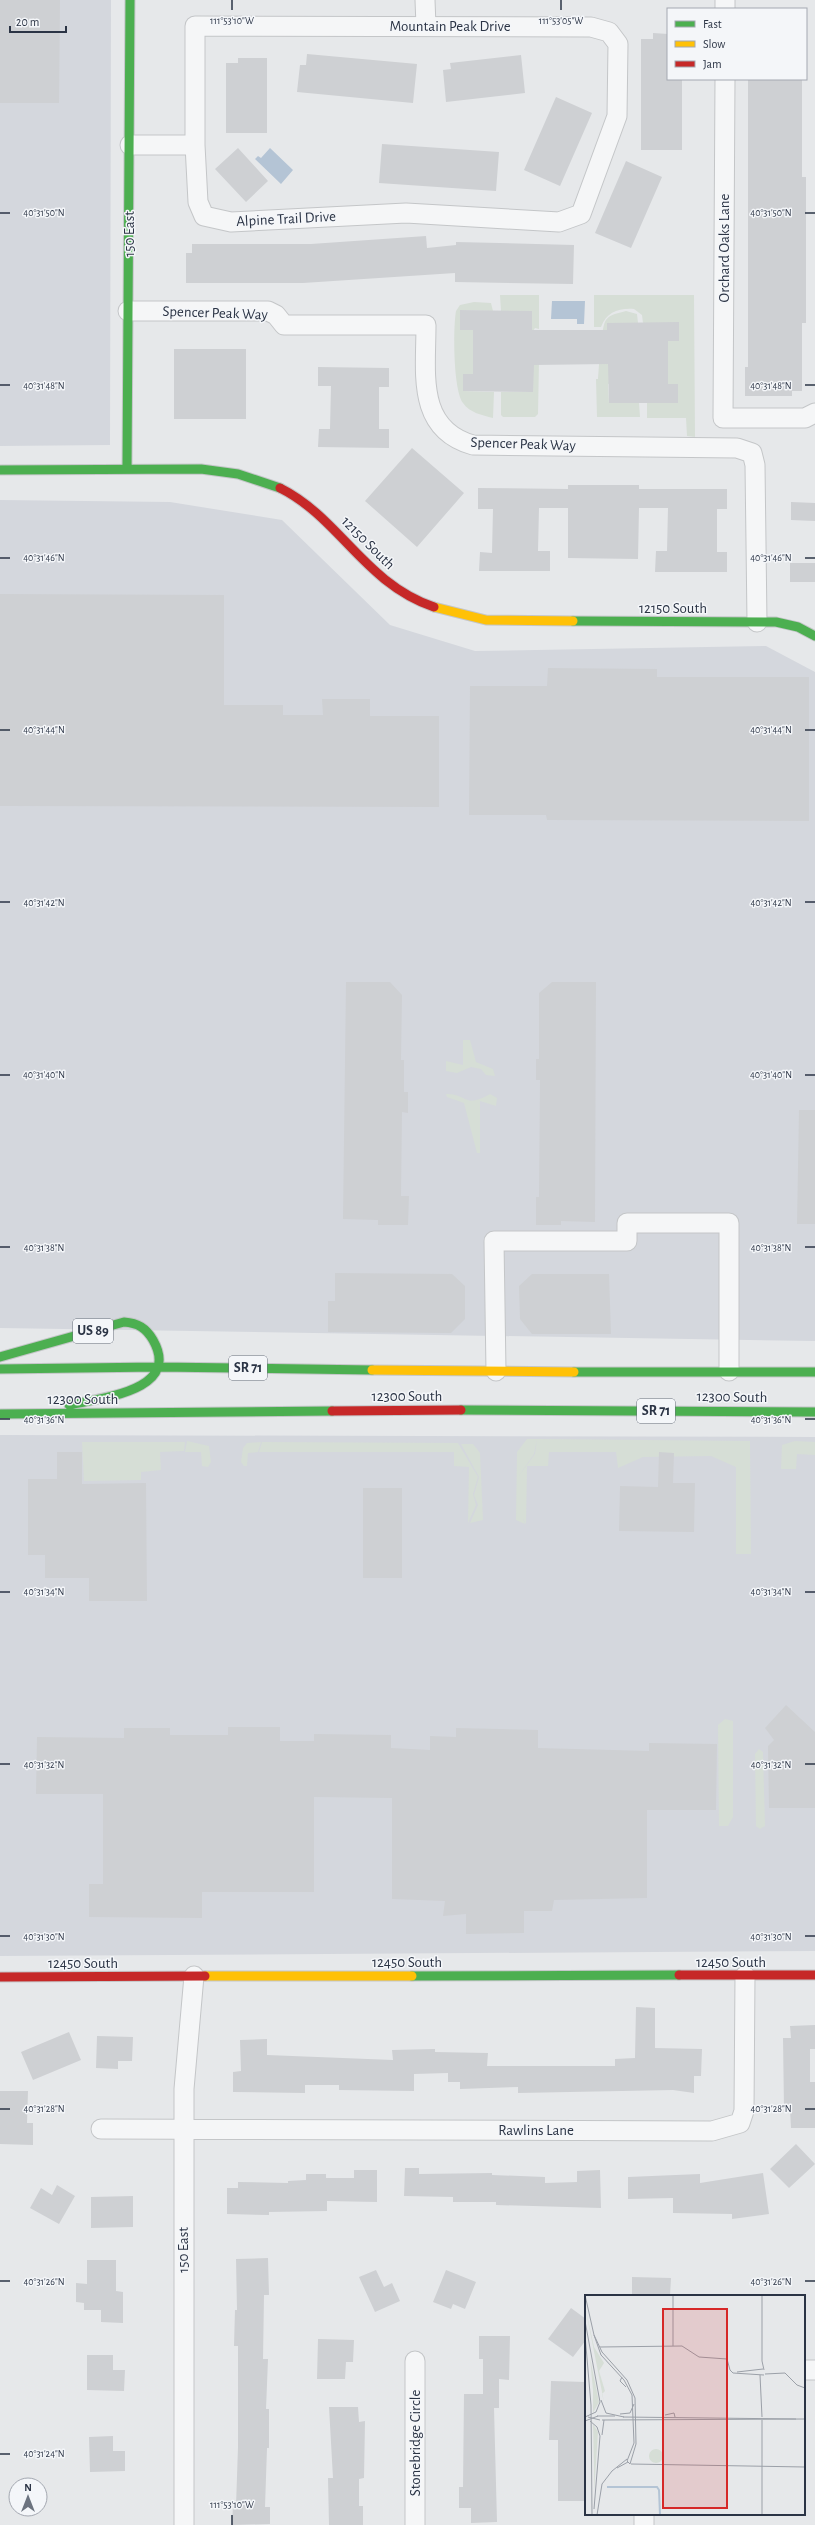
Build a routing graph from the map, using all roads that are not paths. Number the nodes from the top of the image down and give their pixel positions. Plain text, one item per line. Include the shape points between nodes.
1 (130, 0) edge
2 (425, 0) edge
3 (195, 26) joint
4 (426, 26) junction
5 (724, 80) edge
6 (130, 145) junction
7 (195, 145) junction
8 (559, 222) joint
9 (128, 311) junction
10 (815, 413) edge
11 (127, 469) junction
12 (0, 470) edge
13 (757, 622) junction
14 (815, 636) edge
15 (0, 1357) edge
16 (158, 1367) junction
17 (0, 1369) edge
18 (496, 1372) junction
19 (729, 1372) junction
20 (815, 1372) edge
21 (815, 1412) edge
22 (41, 1413) junction
23 (0, 1414) edge
24 (815, 1975) edge
25 (194, 1976) junction
26 (745, 1976) junction
27 (0, 1977) edge
28 (101, 2129) dead end
29 (183, 2129) junction
30 (415, 2361) dead end
31 (184, 2525) edge
32 (415, 2525) edge

1 - 6 street, 150 East
2 - 4 street
3 - 4 street, Mountain Peak Drive
3 - 7 street, Alpine Trail Drive
4 - 8 street, Mountain Peak Drive via 592,27 609,32 618,44 617,116 581,214
5 - 10 street, Orchard Oaks Lane via 723,418 805,418
6 - 7 street
6 - 9 street, 150 East
7 - 8 street, Alpine Trail Drive via 198,202 204,216 213,220 231,222 406,213
9 - 11 street, 150 East
9 - 13 street, Spencer Peak Way via 268,311 276,315 284,325 426,325 426,385 430,410 448,434 473,445 737,448 752,453 755,465
11 - 12 street, 12150 South
11 - 13 street, 12150 South via 183,468 225,471 274,485 318,513 366,565 394,587 430,606 458,615 505,621
13 - 14 street, 12150 South via 787,624
15 - 16 street, US 89 via 124,1322 136,1322 145,1328 157,1347
16 - 17 street, 12300 South / SR 71
16 - 18 street, 12300 South / SR 71
16 - 22 street via 152,1379 140,1386
18 - 19 street, 12300 South / SR 71
18 - 19 street via 494,1241 627,1242 626,1223 729,1223
19 - 20 street, 12300 South / SR 71
21 - 22 street, 12300 South / SR 71 via 489,1410
22 - 23 street, 12300 South
24 - 26 street, 12450 South
25 - 26 street, 12450 South
25 - 27 street, 12450 South
25 - 29 street, 150 East via 186,2056
26 - 29 street, Rawlins Lane via 744,2112 740,2123 728,2128 712,2131
28 - 29 street, Rawlins Lane
29 - 31 street, 150 East
30 - 32 street, Stonebridge Circle

